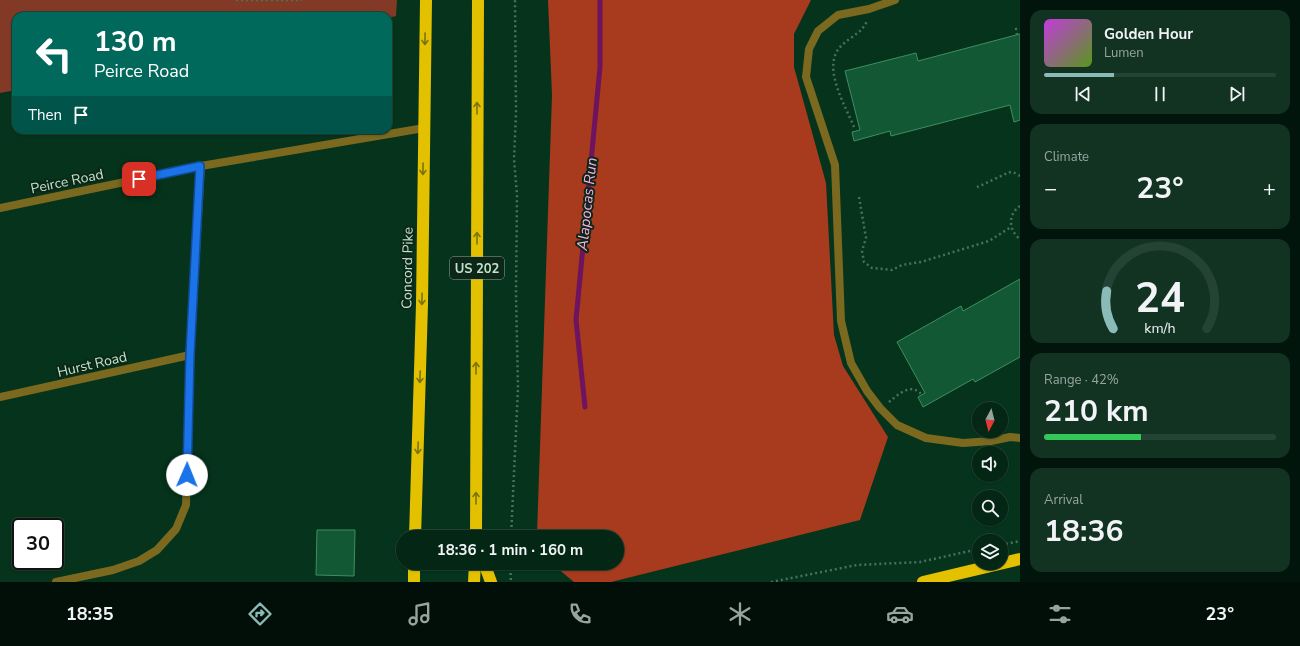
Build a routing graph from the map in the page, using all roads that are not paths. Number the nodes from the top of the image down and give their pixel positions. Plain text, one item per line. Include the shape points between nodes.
1 (426, 0) edge
2 (478, 0) edge
3 (896, 0) edge
4 (424, 128) junction
5 (392, 133) edge
6 (389, 134) edge
7 (200, 166) junction
8 (0, 208) edge
9 (190, 355) junction
10 (0, 397) edge
11 (1020, 438) edge
12 (415, 530) edge
13 (476, 530) edge
14 (1020, 559) edge
15 (414, 570) edge
16 (475, 570) edge
17 (487, 570) edge
18 (56, 582) edge
19 (414, 582) edge
20 (474, 582) edge
21 (491, 582) edge
22 (923, 582) edge

1 -> 4 highway, Concord Pike
13 -> 2 highway, US 202
3 - 11 street via 838,15 818,31 809,49 806,77 835,165 841,321 851,363 880,408 897,425 926,438 963,443
4 - 5 street, Peirce Road
4 -> 12 highway, Concord Pike
6 - 7 street, Peirce Road
7 - 8 street, Peirce Road
7 - 9 street
9 - 10 street, Hurst Road
9 - 18 street via 186,505 176,529 157,550 139,561 113,570
14 - 22 highway
15 - 19 highway
16 - 20 highway
17 - 21 highway

